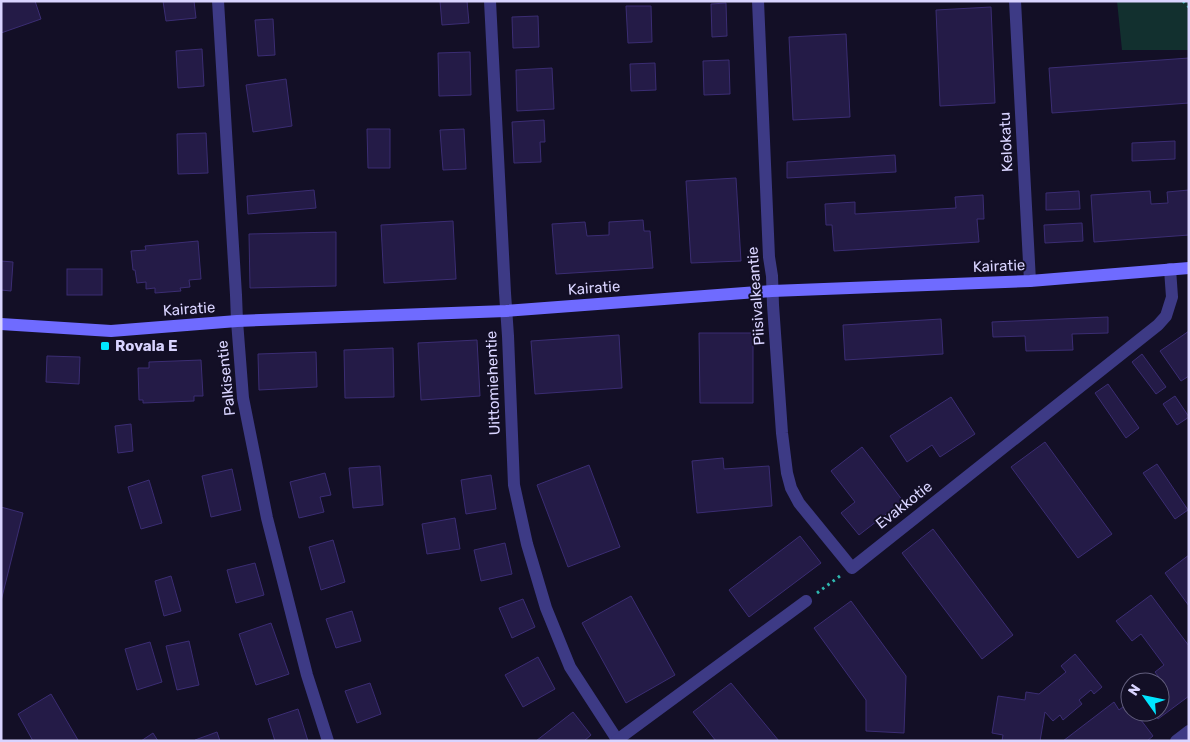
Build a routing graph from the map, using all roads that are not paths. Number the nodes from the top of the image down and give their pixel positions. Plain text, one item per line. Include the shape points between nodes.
1 (218, 1) edge
2 (490, 1) edge
3 (758, 1) edge
4 (1015, 1) edge
5 (1189, 268) edge
6 (1170, 269) junction
7 (1030, 281) junction
8 (772, 291) junction
9 (506, 311) junction
10 (237, 321) junction
11 (1, 324) edge
12 (852, 568) joint
13 (806, 601) road end
14 (1189, 731) edge
15 (617, 740) edge
16 (328, 741) edge
17 (1176, 741) edge

1 - 10 street, Palkisentie
2 - 9 street, Uittomiehentie
3 - 8 street, Piisivalkeantie
4 - 7 street, Kelokatu
5 - 6 main road, Kairatie
6 - 7 main road, Kairatie
6 - 12 street, Evakkotie via 1172,297 1166,316 1158,325
7 - 8 main road, Kairatie
8 - 9 main road, Kairatie
8 - 12 street, Piisivalkeantie via 782,433 791,488 799,503
9 - 10 main road, Kairatie
9 - 15 street, Uittomiehentie via 514,485 527,544 546,608 570,667
10 - 11 main road, Kairatie via 111,331
10 - 16 street, Palkisentie via 243,398 267,518 307,675
13 - 15 street
14 - 17 street

